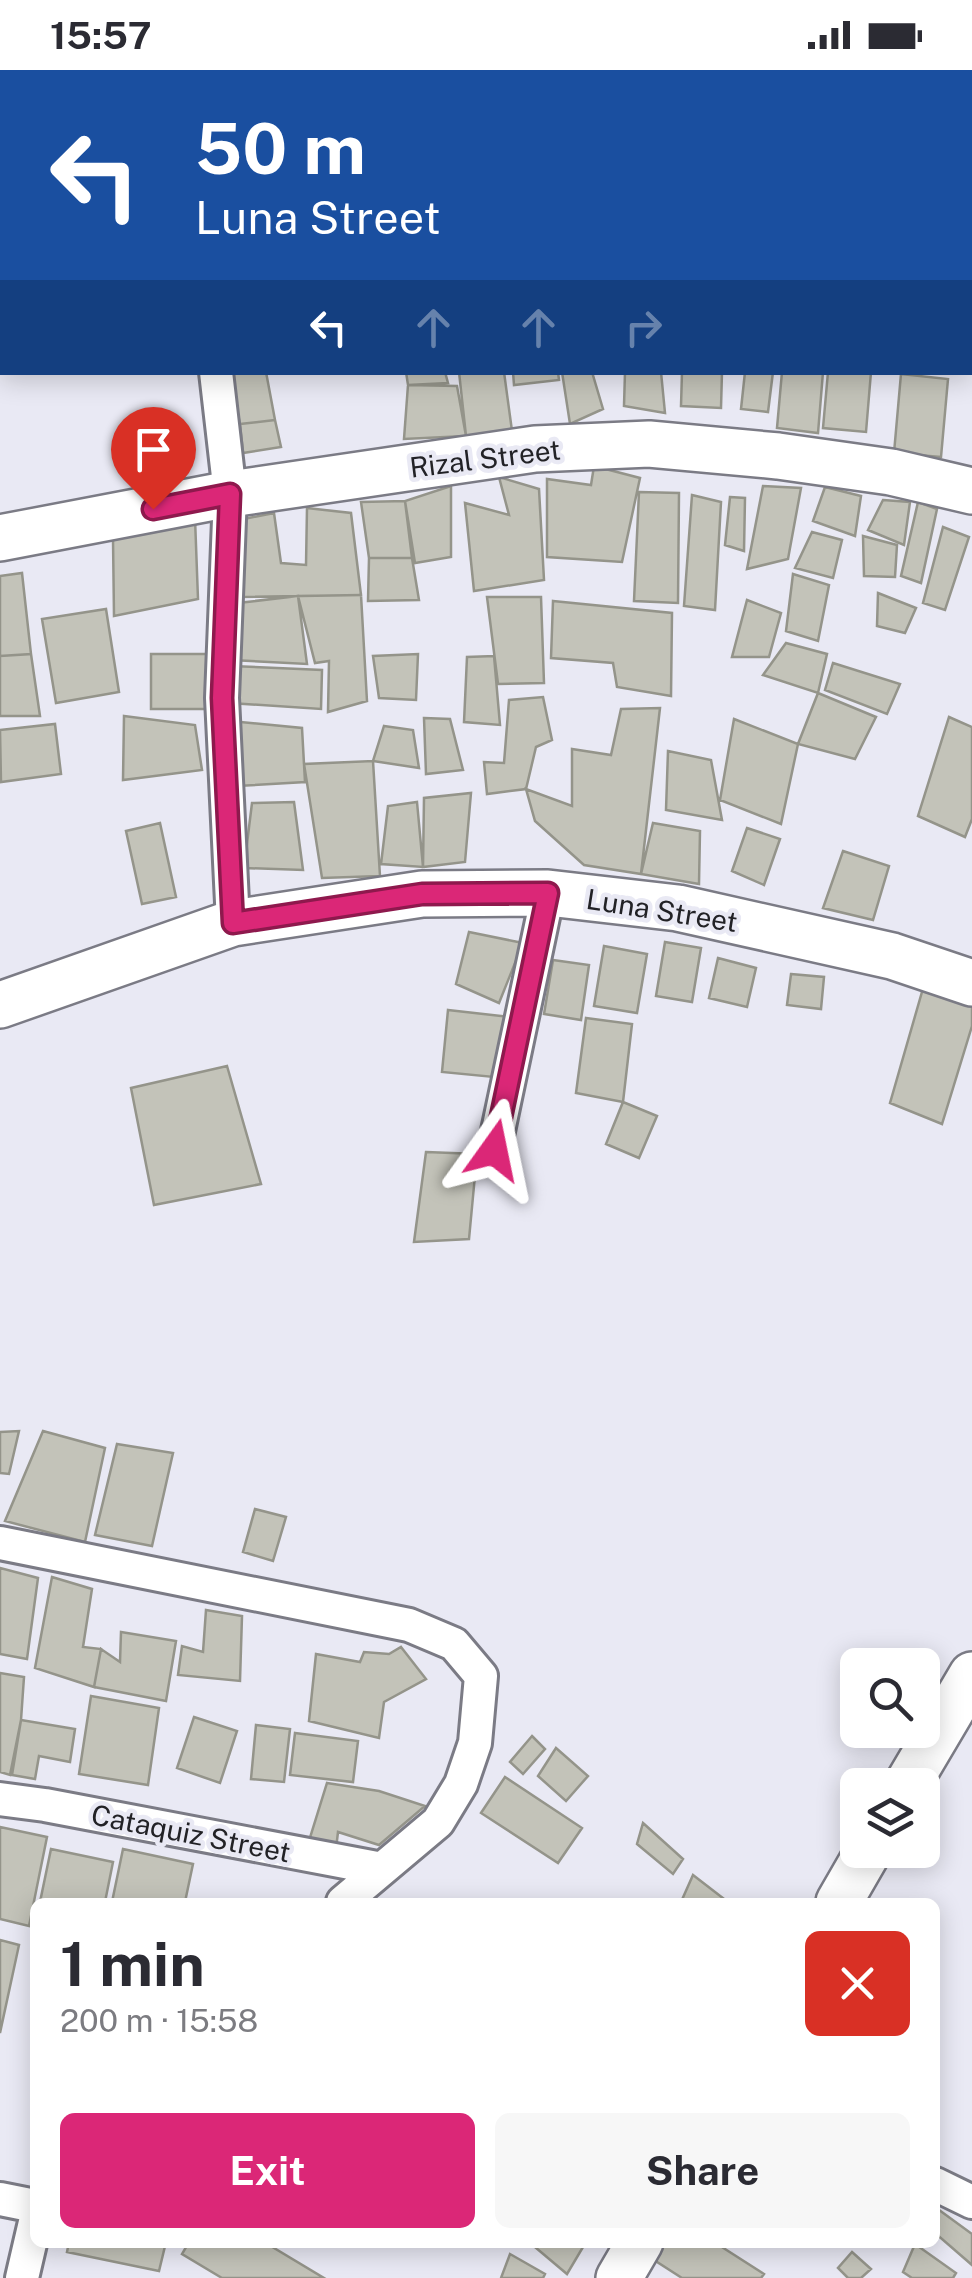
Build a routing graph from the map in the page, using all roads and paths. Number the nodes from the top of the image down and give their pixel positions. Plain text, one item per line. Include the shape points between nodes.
1 (216, 375) edge
2 (972, 491) edge
3 (230, 494) junction
4 (0, 538) edge
5 (548, 893) junction
6 (233, 923) junction
7 (972, 984) edge
8 (0, 1005) edge
9 (494, 1150) dead end
10 (0, 1543) edge
11 (972, 1677) edge
12 (918, 1768) edge
13 (0, 1798) edge
14 (859, 1868) edge
15 (382, 1869) junction
16 (349, 1898) edge
17 (841, 1898) edge
18 (940, 2186) edge
19 (0, 2199) edge
20 (972, 2202) edge
21 (30, 2205) edge
22 (30, 2244) edge
23 (636, 2248) edge
24 (22, 2278) edge
25 (619, 2278) edge

1 - 3 street
2 - 3 street, Rizal Street via 891,472 648,444 535,448
3 - 4 street, Rizal Street
3 - 6 street via 222,698
5 - 6 street, Luna Street via 422,894
5 - 7 street, Luna Street via 678,908 892,956
5 - 9 street
6 - 8 street, Luna Street
10 - 15 street via 409,1625 454,1644 481,1676 475,1744 438,1822
11 - 12 street
13 - 15 street, Cataquiz Street
14 - 17 street
15 - 16 street
18 - 20 street
19 - 21 street
22 - 24 street
23 - 25 street

